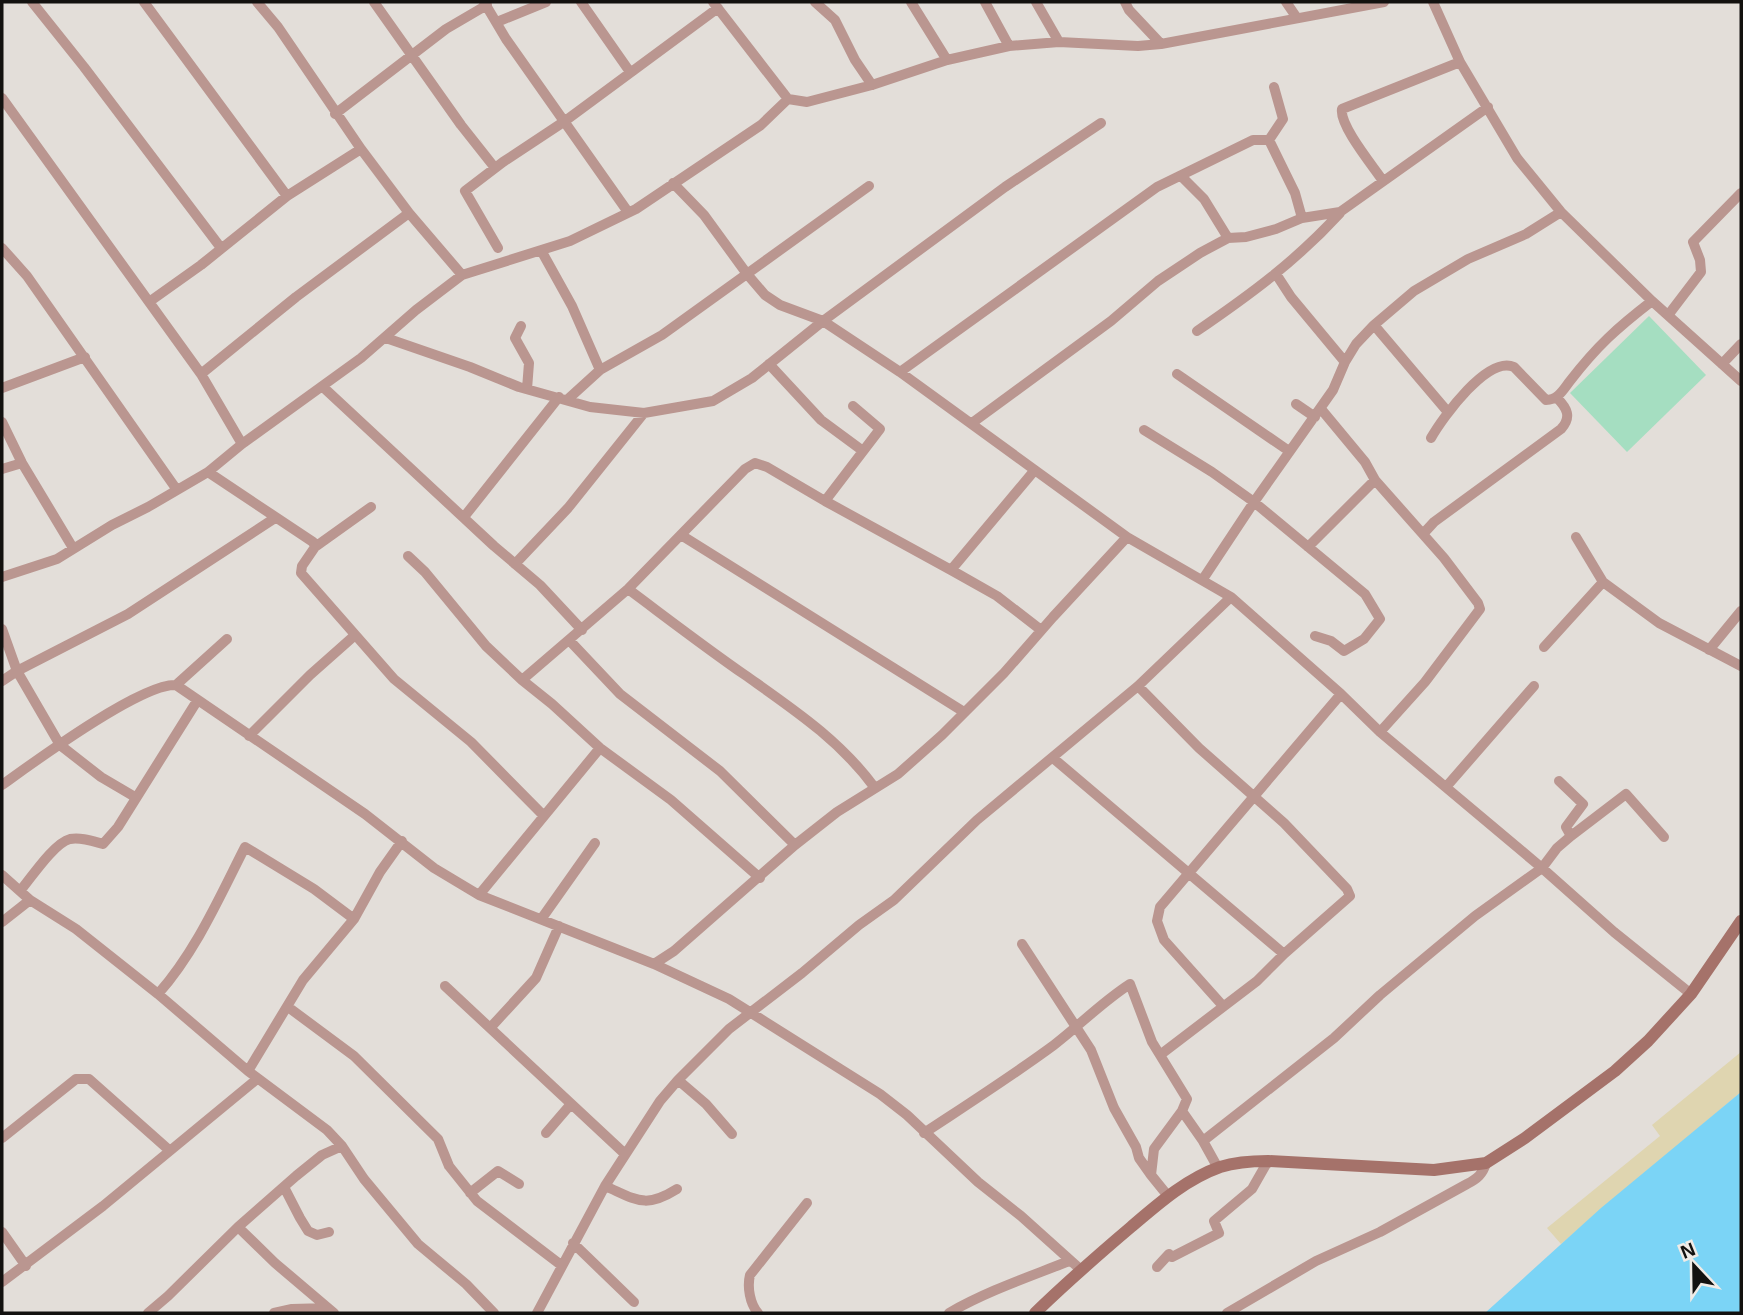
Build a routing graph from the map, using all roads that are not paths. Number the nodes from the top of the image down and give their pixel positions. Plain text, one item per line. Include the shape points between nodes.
1 (32, 2) edge
2 (144, 2) edge
3 (257, 2) edge
4 (373, 2) edge
5 (546, 2) edge
6 (581, 2) edge
7 (815, 2) edge
8 (911, 2) edge
9 (985, 2) edge
10 (1036, 2) edge
11 (1125, 2) edge
12 (1286, 2) edge
13 (1384, 2) edge
14 (1433, 2) edge
15 (485, 3) edge
16 (715, 5) edge
17 (1297, 18) junction
18 (497, 22) junction
19 (1059, 42) junction
20 (1161, 44) junction
21 (1009, 46) junction
22 (413, 54) junction
23 (947, 60) junction
24 (1460, 62) junction
25 (630, 72) junction
26 (872, 85) junction
27 (1274, 88) dead end
28 (788, 99) junction
29 (3, 103) edge
30 (1488, 107) junction
31 (335, 114) junction
32 (565, 121) junction
33 (1101, 123) dead end
34 (1269, 140) junction
35 (360, 149) junction
36 (495, 168) junction
37 (1181, 176) junction
38 (1383, 181) junction
39 (673, 183) junction
40 (869, 186) dead end
41 (1741, 193) edge
42 (287, 196) junction
43 (628, 212) junction
44 (1340, 212) junction
45 (1561, 212) junction
46 (409, 214) junction
47 (1302, 218) junction
48 (1228, 238) junction
49 (2, 248) edge
50 (220, 248) junction
51 (498, 248) dead end
52 (542, 251) junction
53 (747, 274) junction
54 (1276, 274) junction
55 (462, 275) junction
56 (1652, 301) junction
57 (149, 302) junction
58 (1668, 314) junction
59 (823, 321) junction
60 (1374, 324) junction
61 (521, 326) dead end
62 (1197, 331) dead end
63 (386, 338) junction
64 (1741, 344) edge
65 (86, 357) junction
66 (1345, 362) junction
67 (769, 364) junction
68 (1722, 364) junction
69 (600, 370) junction
70 (900, 372) junction
71 (201, 374) junction
72 (1177, 374) dead end
73 (1741, 381) edge
74 (323, 387) junction
75 (2, 388) edge
76 (527, 389) junction
77 (563, 398) junction
78 (1557, 398) junction
79 (1296, 404) dead end
80 (853, 406) dead end
81 (1447, 411) junction
82 (644, 413) junction
83 (1318, 413) junction
84 (2, 422) edge
85 (972, 423) junction
86 (1144, 430) dead end
87 (1431, 438) dead end
88 (242, 444) junction
89 (863, 451) junction
90 (1289, 451) junction
91 (22, 463) junction
92 (2, 469) edge
93 (1034, 471) junction
94 (208, 472) junction
95 (1375, 480) junction
96 (177, 490) junction
97 (825, 501) junction
98 (1254, 502) junction
99 (371, 507) dead end
100 (464, 517) junction
101 (275, 518) junction
102 (1423, 534) junction
103 (681, 535) junction
104 (1127, 537) junction
105 (1576, 537) dead end
106 (315, 547) junction
107 (1308, 547) junction
108 (73, 548) junction
109 (408, 556) dead end
110 (515, 564) junction
111 (951, 570) junction
112 (2, 577) edge
113 (1203, 579) junction
114 (1603, 582) junction
115 (628, 589) junction
116 (1231, 597) junction
117 (1741, 611) edge
118 (2, 629) edge
119 (582, 630) junction
120 (1041, 630) junction
121 (354, 636) junction
122 (1315, 636) dead end
123 (227, 639) dead end
124 (569, 640) junction
125 (1544, 647) dead end
126 (1710, 650) junction
127 (1741, 666) edge
128 (17, 671) junction
129 (522, 680) junction
130 (2, 681) edge
131 (176, 685) junction
132 (1138, 686) junction
133 (1534, 686) dead end
134 (1341, 694) junction
135 (197, 701) junction
136 (964, 712) junction
137 (1380, 732) junction
138 (249, 736) junction
139 (60, 744) junction
140 (600, 748) junction
141 (1053, 758) junction
142 (1559, 781) dead end
143 (2, 785) edge
144 (875, 788) junction
145 (1446, 788) junction
146 (135, 797) junction
147 (1253, 797) junction
148 (543, 815) junction
149 (1571, 836) junction
150 (1664, 837) dead end
151 (402, 841) junction
152 (595, 842) dead end
153 (795, 845) junction
154 (1542, 867) junction
155 (1189, 872) junction
156 (2, 875) edge
157 (760, 878) junction
158 (20, 891) junction
159 (479, 894) junction
160 (30, 900) junction
161 (542, 918) junction
162 (354, 919) junction
163 (1741, 921) edge
164 (2, 922) edge
165 (559, 926) junction
166 (1022, 944) dead end
167 (1284, 954) junction
168 (654, 964) junction
169 (445, 986) dead end
170 (158, 994) junction
171 (1691, 994) junction
172 (1223, 1006) junction
173 (288, 1007) junction
174 (749, 1013) junction
175 (491, 1027) junction
176 (1077, 1027) junction
177 (1160, 1055) junction
178 (248, 1071) junction
179 (257, 1079) junction
180 (678, 1080) junction
181 (571, 1104) junction
182 (1182, 1111) junction
183 (546, 1133) dead end
184 (924, 1133) junction
185 (732, 1134) dead end
186 (2, 1138) edge
187 (1203, 1141) junction
188 (342, 1146) junction
189 (169, 1150) junction
190 (625, 1154) junction
191 (1268, 1161) junction
192 (1486, 1163) junction
193 (1218, 1168) junction
194 (1151, 1175) junction
195 (519, 1185) dead end
196 (605, 1186) junction
197 (284, 1187) junction
198 (677, 1189) dead end
199 (470, 1192) junction
200 (1168, 1196) junction
201 (807, 1203) dead end
202 (238, 1227) junction
203 (2, 1232) edge
204 (329, 1232) dead end
205 (573, 1243) junction
206 (1069, 1261) junction
207 (561, 1265) junction
208 (26, 1266) junction
209 (1157, 1267) dead end
210 (1080, 1269) junction
211 (2, 1282) edge
212 (634, 1302) dead end
213 (331, 1311) edge
214 (148, 1313) edge
215 (274, 1313) edge
216 (494, 1313) edge
217 (537, 1313) edge
218 (758, 1313) edge
219 (949, 1313) edge
220 (1035, 1313) edge
221 (1227, 1313) edge

1 - 50 street
2 - 42 street
3 - 31 street
4 - 22 street
5 - 18 street
6 - 25 street
7 - 26 street via 835,20
8 - 23 street
9 - 21 street
10 - 19 street
11 - 20 street
12 - 17 street
13 - 17 street
14 - 24 street
15 - 18 street
15 - 22 street
16 - 25 street
16 - 28 street
17 - 20 street
18 - 32 street
19 - 20 street
19 - 21 street
21 - 23 street
22 - 31 street
22 - 36 street
23 - 26 street
24 - 30 street
24 - 38 street via 1342,109 1341,116
25 - 32 street
26 - 28 street via 807,102
27 - 34 street via 1283,120
28 - 39 street via 761,125
29 - 57 street
30 - 38 street
30 - 45 street via 1517,158
31 - 35 street
32 - 36 street
32 - 43 street
33 - 59 street via 1005,187
34 - 37 street via 1253,140
34 - 47 street
35 - 42 street
35 - 46 street
36 - 51 street via 465,191
37 - 48 street via 1204,199
37 - 70 street via 1157,187
38 - 44 street
39 - 43 street
39 - 53 street via 704,215
40 - 53 street
41 - 58 street via 1693,243 1701,272
42 - 50 street
43 - 52 street
44 - 47 street
44 - 54 street
45 - 56 street
45 - 60 street via 1414,291
46 - 55 street
46 - 71 street
47 - 48 street via 1276,229
48 - 85 street via 1158,281
49 - 65 street
50 - 57 street
52 - 55 street
52 - 69 street
53 - 59 street via 780,305
53 - 69 street via 662,335
54 - 62 street
54 - 66 street
55 - 63 street
56 - 58 street
56 - 78 street via 1595,349
57 - 71 street
58 - 68 street
59 - 67 street
59 - 70 street
60 - 66 street
60 - 81 street
61 - 76 street via 515,338 529,363
63 - 74 street
63 - 76 street
64 - 68 street
65 - 75 street
65 - 96 street
66 - 83 street
67 - 82 street via 713,401
67 - 89 street via 821,420
68 - 73 street
69 - 77 street
70 - 85 street
71 - 88 street
72 - 90 street
74 - 88 street
74 - 100 street
76 - 77 street
77 - 82 street via 590,407
77 - 100 street
78 - 81 street via 1546,400 1508,364 1493,368
78 - 102 street via 1568,414 1561,429
79 - 83 street
80 - 89 street via 880,429
81 - 87 street
82 - 110 street via 568,508
83 - 90 street
83 - 95 street
84 - 91 street
85 - 93 street
86 - 98 street
88 - 94 street
89 - 97 street
90 - 98 street
91 - 92 street
91 - 108 street
93 - 104 street
93 - 111 street
94 - 96 street
94 - 101 street
95 - 102 street
95 - 107 street
96 - 108 street
97 - 103 street via 755,463
97 - 111 street
98 - 107 street
98 - 113 street
99 - 106 street
100 - 110 street
101 - 106 street
101 - 128 street via 128,614
102 - 137 street via 1479,609
103 - 115 street
103 - 136 street
104 - 113 street
104 - 120 street
105 - 114 street
106 - 121 street via 300,573
107 - 122 street via 1365,593 1380,619 1364,639 1344,652
108 - 112 street via 57,559
109 - 129 street
110 - 119 street
111 - 120 street via 997,596
113 - 116 street
114 - 125 street
114 - 126 street via 1659,623
115 - 119 street
115 - 144 street via 837,743
116 - 132 street
116 - 134 street
117 - 126 street
118 - 128 street
119 - 124 street
120 - 136 street
121 - 138 street
121 - 148 street via 394,679 471,742
123 - 131 street
124 - 129 street
124 - 153 street via 620,694 720,771
126 - 127 street
128 - 130 street
128 - 139 street
129 - 140 street
131 - 135 street
131 - 139 street via 167,684 125,703
132 - 141 street
132 - 147 street
133 - 145 street
134 - 137 street
134 - 147 street
135 - 138 street
135 - 146 street
136 - 144 street via 907,766
137 - 145 street
138 - 151 street
139 - 143 street
139 - 146 street
140 - 148 street
140 - 157 street via 671,800
141 - 155 street
141 - 174 street via 977,820 894,900
142 - 149 street via 1583,804 1566,827
144 - 153 street
145 - 154 street
146 - 158 street via 103,844 67,839
147 - 155 street
147 - 167 street via 1284,823 1350,896
148 - 159 street
149 - 150 street via 1626,794
149 - 154 street
151 - 159 street
151 - 162 street
152 - 161 street
153 - 157 street
154 - 171 street
154 - 187 street via 1475,916 1334,1038
155 - 167 street
155 - 172 street via 1160,907 1158,930
156 - 158 street
157 - 168 street
158 - 160 street
159 - 161 street
160 - 164 street
160 - 170 street via 76,929
161 - 165 street
162 - 170 street via 245,847 208,922
162 - 173 street via 303,980
163 - 171 street
165 - 168 street
165 - 175 street via 536,978
166 - 176 street
167 - 172 street via 1258,981
168 - 174 street
169 - 175 street
170 - 178 street
171 - 192 street via 1615,1071
172 - 177 street
173 - 178 street
173 - 199 street via 354,1056 438,1139 449,1166
174 - 180 street
174 - 184 street via 880,1094
175 - 181 street
176 - 177 street via 1130,984
176 - 184 street
176 - 194 street
177 - 182 street via 1187,1099
178 - 179 street
179 - 188 street
179 - 189 street
180 - 185 street
180 - 190 street
181 - 183 street
181 - 190 street
182 - 187 street
182 - 194 street via 1154,1149
184 - 206 street
186 - 189 street via 83,1078
187 - 193 street
188 - 197 street via 322,1155
188 - 216 street via 418,1244
189 - 208 street
190 - 196 street
191 - 192 street via 1434,1170
191 - 193 street
191 - 209 street via 1252,1189 1214,1221 1219,1233 1172,1257 1169,1254
192 - 221 street via 1477,1178 1380,1232 1315,1261
193 - 200 street
194 - 200 street
195 - 199 street via 498,1171
196 - 198 street via 650,1202
196 - 205 street
197 - 202 street
197 - 204 street via 308,1231 317,1235
199 - 207 street
200 - 210 street
201 - 218 street via 750,1275 747,1284
202 - 213 street
202 - 214 street
203 - 208 street
205 - 207 street
205 - 212 street
206 - 210 street
206 - 219 street
207 - 217 street
208 - 211 street
210 - 220 street
213 - 215 street

